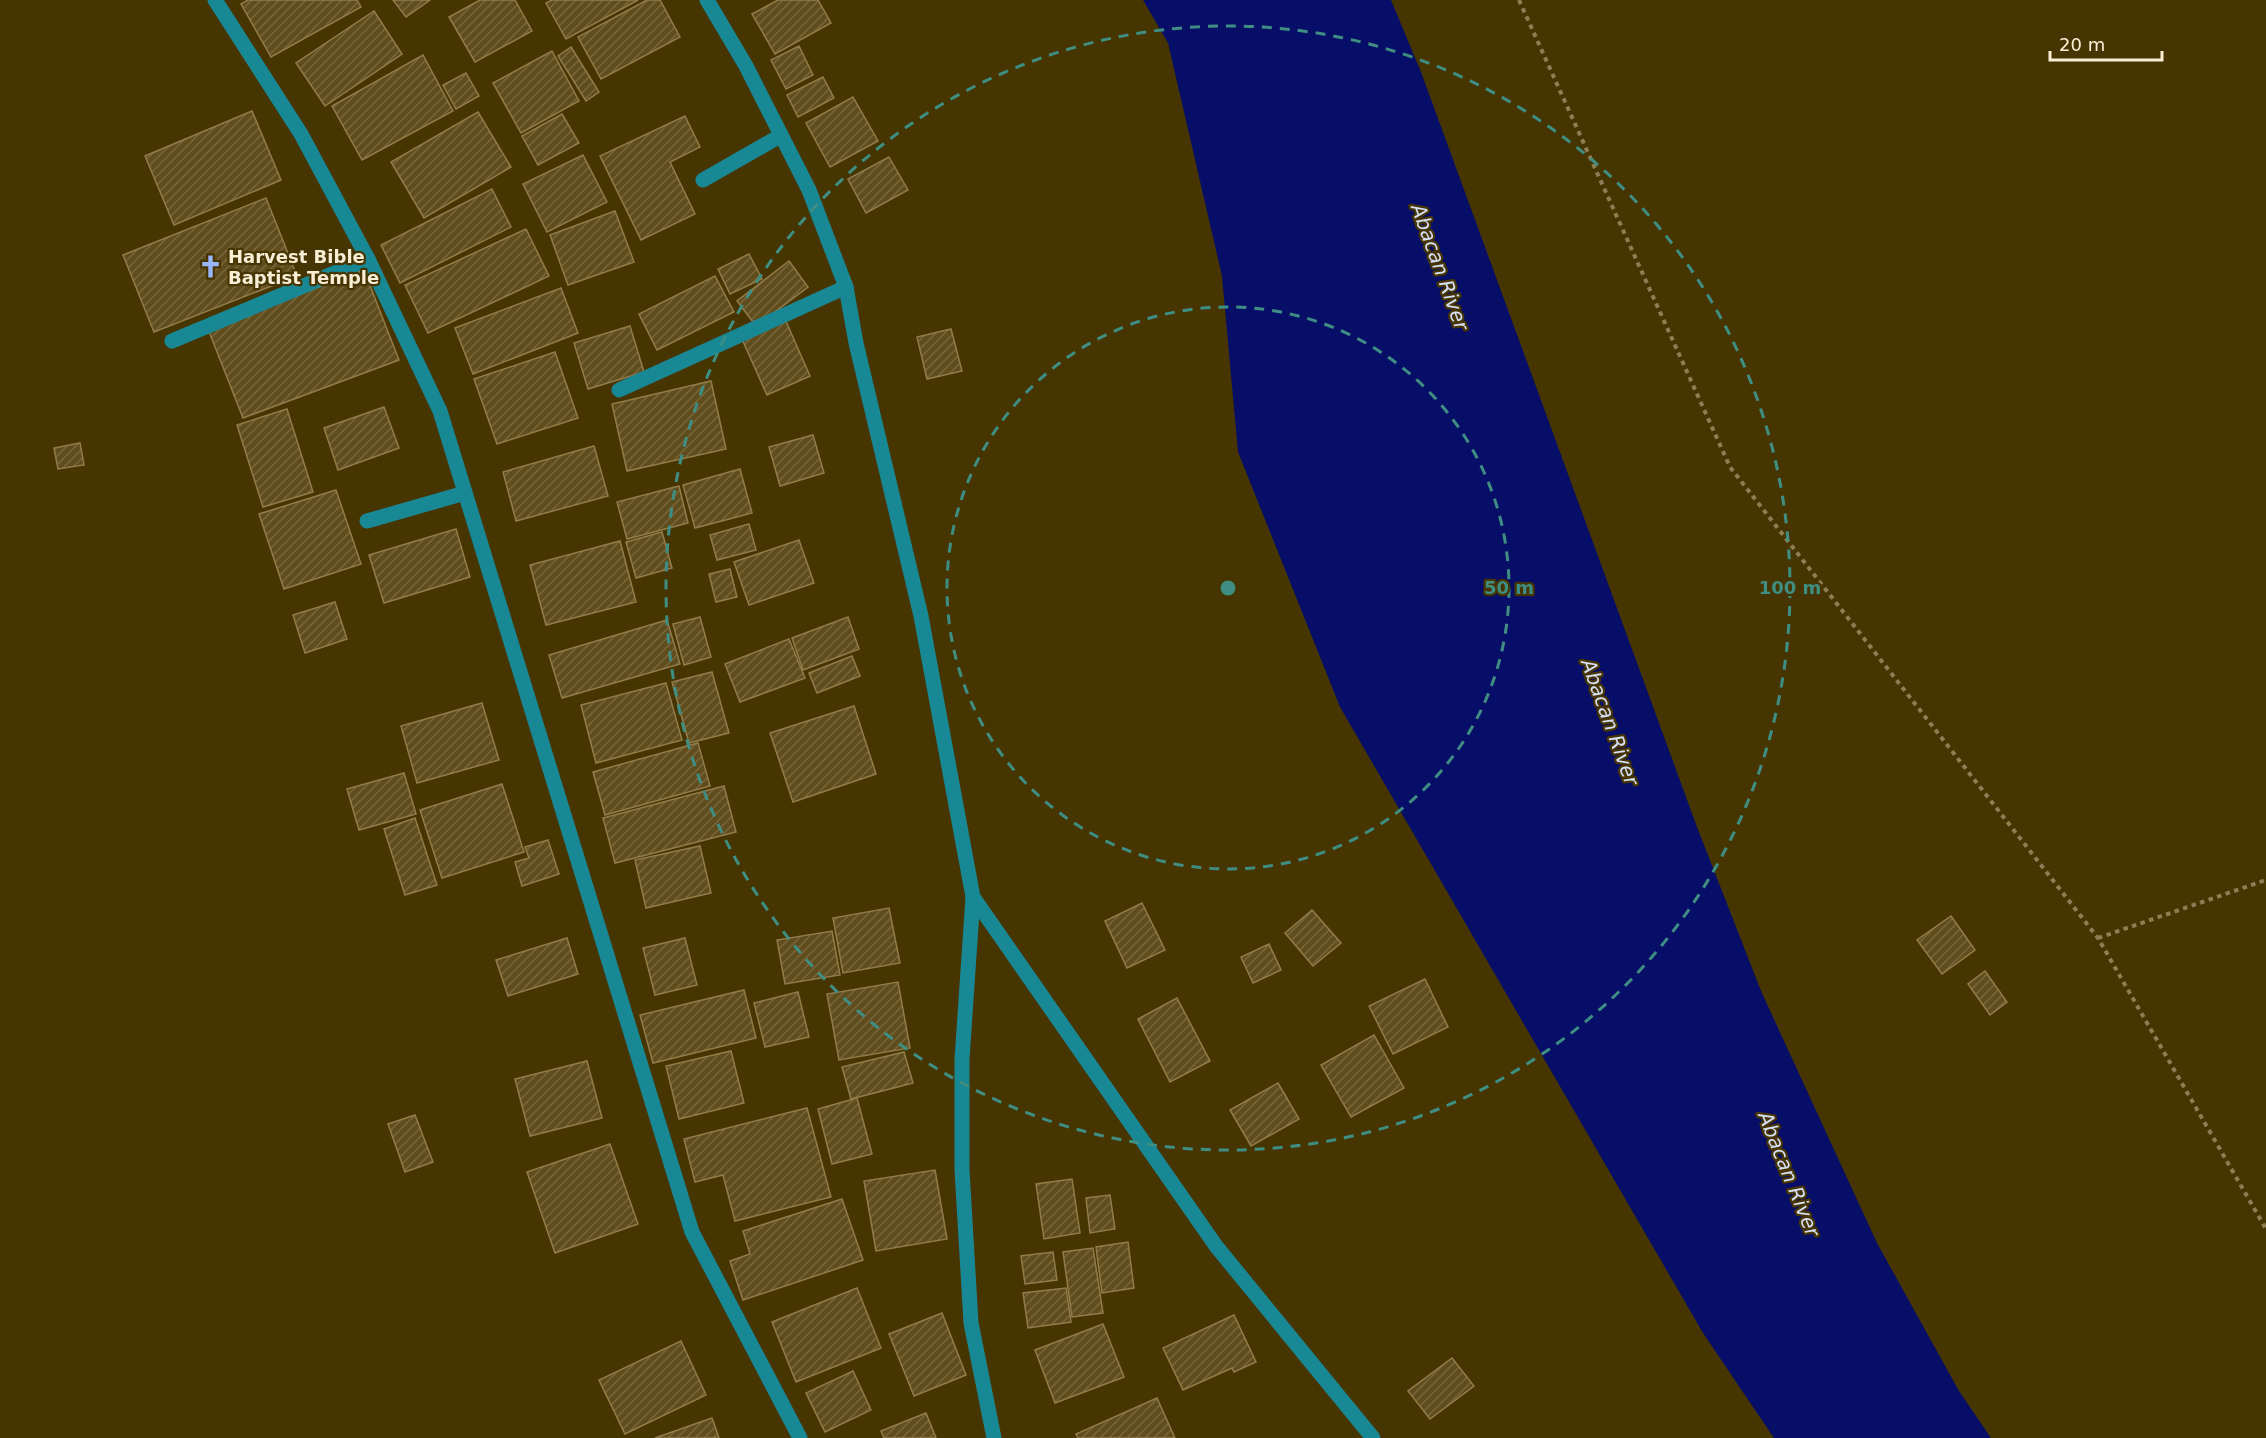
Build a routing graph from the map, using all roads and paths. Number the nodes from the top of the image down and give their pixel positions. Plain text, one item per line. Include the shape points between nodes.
1 (215, 0) edge
2 (707, 0) edge
3 (1519, 0) edge
4 (780, 136) junction
5 (703, 180) dead end
6 (368, 259) junction
7 (846, 287) junction
8 (171, 341) dead end
9 (620, 390) dead end
10 (465, 493) junction
11 (367, 521) dead end
12 (2266, 880) edge
13 (973, 897) junction
14 (2098, 938) junction
15 (2266, 1229) edge
16 (800, 1438) edge
17 (994, 1438) edge
18 (1373, 1438) edge

1 - 6 street via 301,134
2 - 4 street via 746,66
3 - 14 path via 1730,467
4 - 5 street
4 - 7 street via 809,190
6 - 8 street
6 - 10 street via 440,411
7 - 9 street
7 - 13 street via 921,616
10 - 11 street
10 - 16 street via 693,1232
12 - 14 path
13 - 17 street via 962,1059 962,1170 970,1323
13 - 18 street via 1216,1246
14 - 15 path

